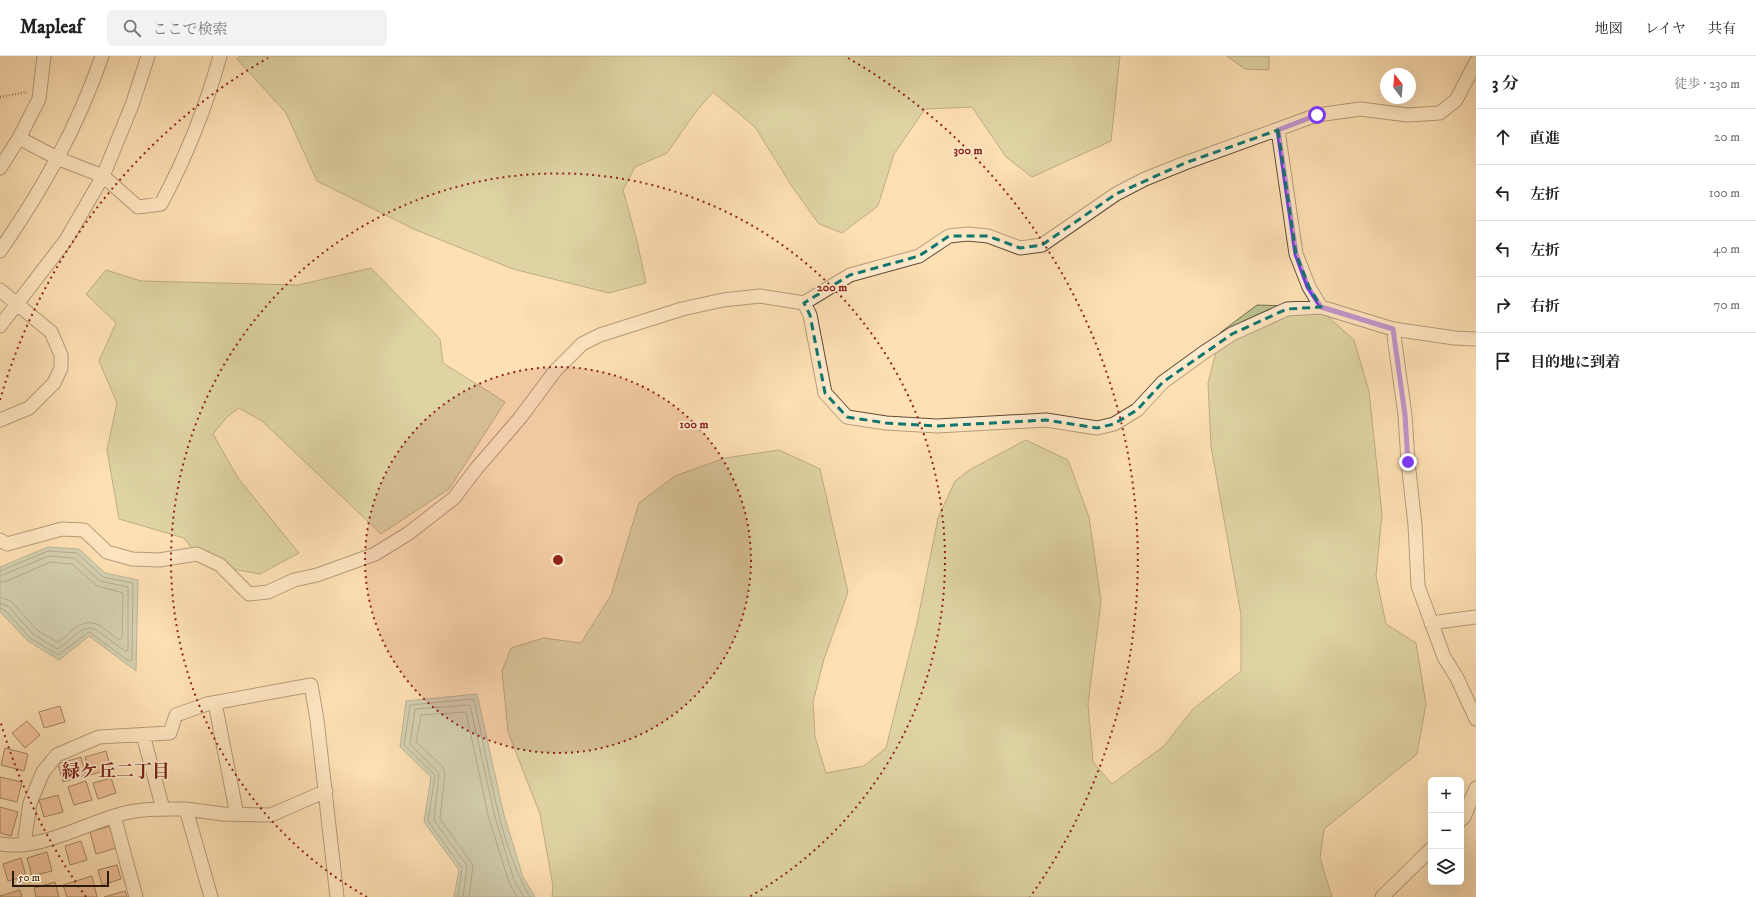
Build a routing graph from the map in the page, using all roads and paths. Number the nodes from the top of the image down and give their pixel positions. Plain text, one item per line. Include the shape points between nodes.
1 (44, 56) edge
2 (102, 56) edge
3 (148, 56) edge
4 (220, 56) edge
5 (1476, 62) edge
6 (29, 85) dead end
7 (0, 97) edge
8 (1278, 130) junction
9 (19, 138) junction
10 (59, 159) junction
11 (0, 168) edge
12 (103, 176) junction
13 (0, 251) edge
14 (0, 290) edge
15 (804, 303) junction
16 (18, 304) junction
17 (1321, 307) junction
18 (0, 326) edge
19 (1393, 329) junction
20 (1476, 339) edge
21 (0, 420) edge
22 (0, 540) edge
23 (1476, 616) edge
24 (1431, 623) junction
25 (216, 703) junction
26 (1476, 719) edge
27 (143, 735) junction
28 (1476, 788) edge
29 (326, 791) junction
30 (163, 809) junction
31 (186, 809) junction
32 (237, 815) junction
33 (114, 816) junction
34 (1464, 817) edge
35 (0, 844) edge
36 (24, 844) junction
37 (1428, 852) edge
38 (136, 897) edge
39 (211, 897) edge
40 (337, 897) edge
41 (1382, 897) edge

1 - 9 street via 39,99
2 - 10 street via 81,113
3 - 12 street via 132,105
4 - 12 street via 209,96 161,204 138,207
5 - 8 street via 1456,100 1440,113 1408,115 1360,109 1317,115
6 - 7 path via 28,92
8 - 15 street via 1145,179 1116,194 1042,245 1020,248 988,236 949,236 919,256 850,275
8 - 17 street via 1296,254 1308,287
9 - 10 street
9 - 11 street
10 - 12 street
10 - 13 street
12 - 16 street via 66,240
14 - 16 street
15 - 17 street via 810,315 825,393 847,417 886,423 937,426 1046,420 1097,428 1114,424 1137,410 1163,382 1232,334 1287,309
15 - 22 street via 760,296 723,300 682,309 600,335 582,344 555,371 454,498 375,554 294,580 268,592 249,594 220,565 197,554 159,560 132,559 107,552 84,530 62,529 7,544
16 - 18 street
16 - 21 street via 51,332 61,355 61,368 54,383 29,408
17 - 19 street
19 - 20 street
19 - 24 street via 1405,415 1418,586
23 - 24 street
24 - 26 street via 1444,657
25 - 27 street via 176,715 170,733
25 - 29 street via 311,685
25 - 32 street
27 - 30 street
27 - 36 street via 99,737 57,755 43,772 30,803
28 - 34 street
29 - 32 street via 271,815
29 - 40 street
30 - 31 street
30 - 33 street via 136,810
31 - 32 street
31 - 39 street
33 - 36 street
33 - 38 street
35 - 36 street
37 - 41 street

